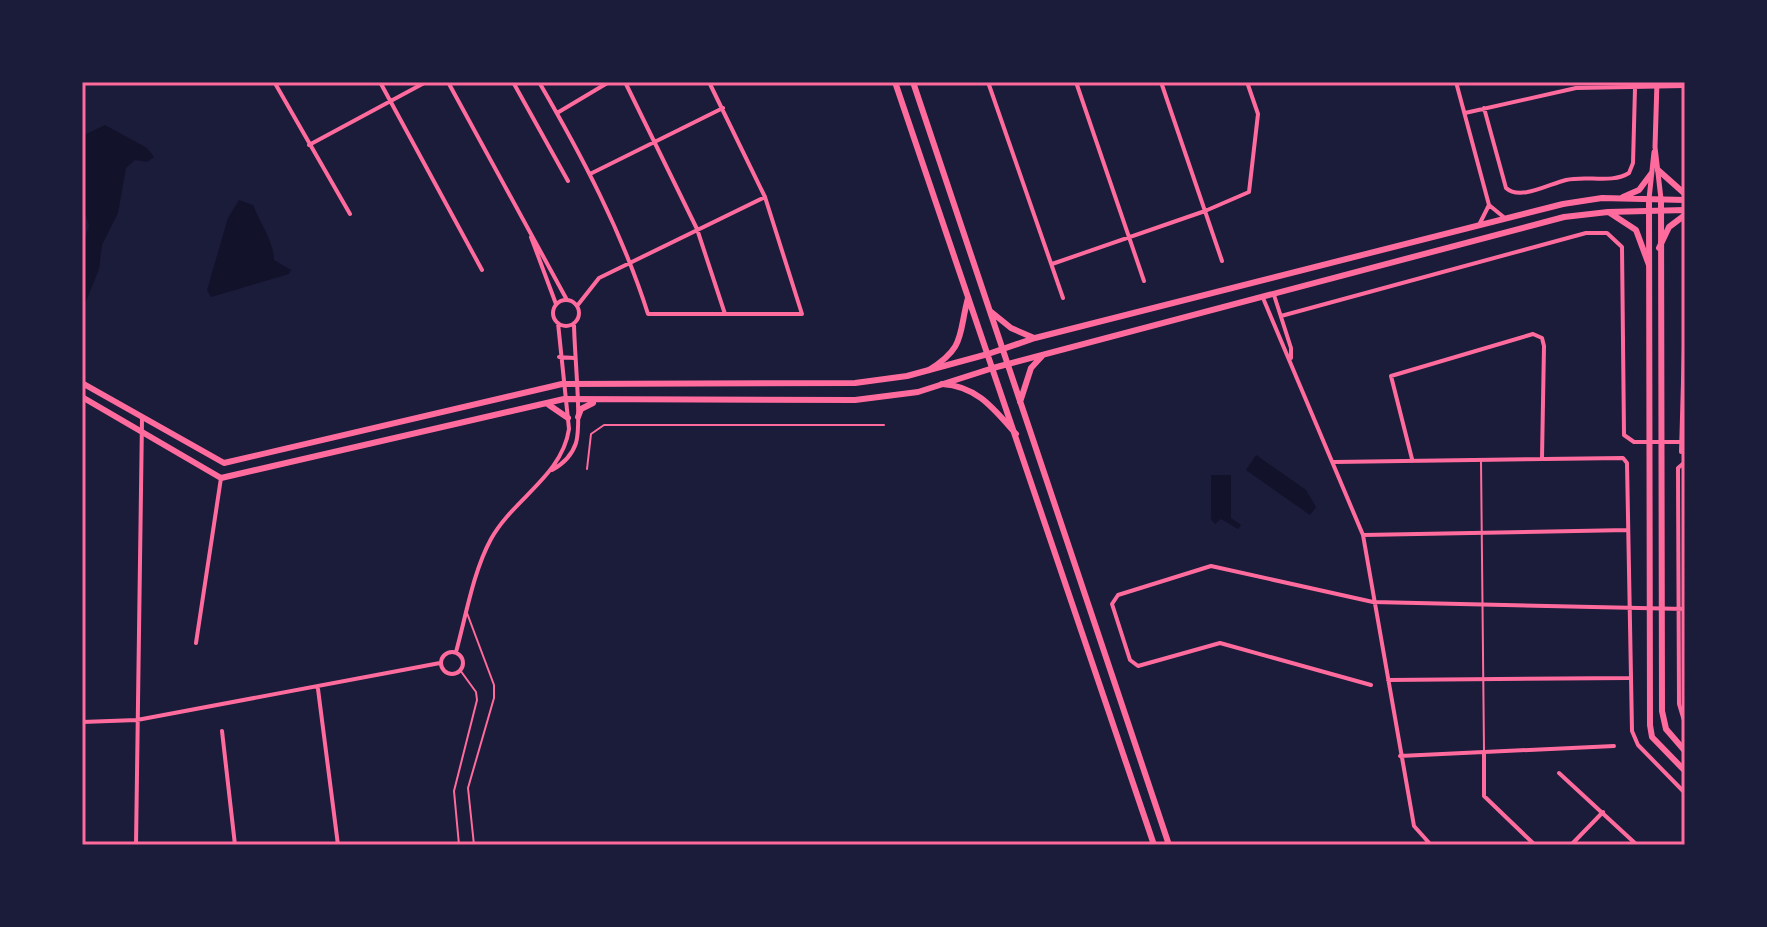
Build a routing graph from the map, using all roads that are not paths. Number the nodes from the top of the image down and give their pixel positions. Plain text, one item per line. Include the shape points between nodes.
1 (380, 82) edge
2 (426, 82) edge
3 (448, 82) edge
4 (513, 82) edge
5 (539, 82) edge
6 (609, 82) edge
7 (625, 82) edge
8 (709, 82) edge
9 (896, 82) edge
10 (913, 82) edge
11 (988, 82) edge
12 (1076, 82) edge
13 (1161, 82) edge
14 (1247, 82) edge
15 (1456, 82) edge
16 (276, 85) dead end
17 (1657, 85) edge
18 (1633, 86) edge
19 (1685, 86) edge
20 (390, 100) junction
21 (723, 108) junction
22 (1484, 108) junction
23 (557, 113) junction
24 (1465, 113) junction
25 (656, 141) junction
26 (309, 145) junction
27 (1655, 147) junction
28 (1658, 170) junction
29 (590, 174) junction
30 (1651, 174) junction
31 (568, 181) dead end
32 (765, 197) junction
33 (1685, 197) edge
34 (1620, 198) junction
35 (1649, 199) junction
36 (1661, 199) junction
37 (1489, 205) junction
38 (1205, 211) junction
39 (1649, 211) junction
40 (1661, 211) junction
41 (1608, 212) junction
42 (1685, 213) edge
43 (350, 214) dead end
44 (1507, 219) junction
45 (1478, 227) junction
46 (697, 229) junction
47 (530, 231) junction
48 (1129, 238) junction
49 (1659, 248) junction
50 (1222, 261) dead end
51 (631, 262) junction
52 (1052, 264) junction
53 (1649, 265) junction
54 (552, 267) junction
55 (482, 270) dead end
56 (542, 271) junction
57 (1144, 281) dead end
58 (559, 282) junction
59 (549, 287) junction
60 (1274, 295) junction
61 (968, 297) junction
62 (1063, 298) dead end
63 (1263, 298) junction
64 (567, 300) junction
65 (557, 304) junction
66 (577, 306) junction
67 (987, 308) junction
68 (1685, 311) edge
69 (725, 314) junction
70 (1281, 316) junction
71 (558, 323) junction
72 (574, 323) junction
73 (1035, 338) junction
74 (1002, 349) junction
75 (1045, 353) junction
76 (988, 354) junction
77 (559, 357) junction
78 (574, 358) junction
79 (1290, 360) junction
80 (1007, 364) junction
81 (993, 368) junction
82 (929, 370) junction
83 (82, 383) edge
84 (575, 383) junction
85 (562, 384) junction
86 (942, 384) junction
87 (82, 397) edge
88 (564, 399) junction
89 (576, 400) junction
90 (596, 401) junction
91 (1020, 403) junction
92 (541, 404) junction
93 (578, 417) junction
94 (568, 418) junction
95 (142, 419) junction
96 (884, 425) dead end
97 (142, 434) junction
98 (1018, 437) junction
99 (1648, 442) junction
100 (1662, 442) junction
101 (1680, 442) junction
102 (1681, 452) dead end
103 (1542, 458) junction
104 (1412, 460) junction
105 (1481, 460) junction
106 (1334, 462) junction
107 (1685, 462) edge
108 (587, 469) dead end
109 (551, 470) junction
110 (221, 478) junction
111 (1628, 530) junction
112 (1483, 534) junction
113 (1363, 535) junction
114 (1373, 602) junction
115 (1484, 605) junction
116 (1628, 605) junction
117 (1649, 606) junction
118 (1664, 607) junction
119 (1683, 609) edge
120 (467, 612) junction
121 (1102, 642) junction
122 (196, 643) dead end
123 (1087, 646) junction
124 (456, 652) junction
125 (440, 663) junction
126 (460, 670) junction
127 (1484, 678) junction
128 (1629, 678) junction
129 (1388, 680) junction
130 (1371, 685) dead end
131 (318, 688) junction
132 (137, 720) junction
133 (82, 722) edge
134 (1685, 724) edge
135 (222, 731) dead end
136 (1132, 735) junction
137 (1118, 737) junction
138 (1614, 746) dead end
139 (1685, 751) edge
140 (1484, 752) junction
141 (1400, 756) junction
142 (1685, 771) edge
143 (1559, 773) dead end
144 (1685, 793) edge
145 (1603, 812) junction
146 (136, 845) edge
147 (235, 845) edge
148 (338, 845) edge
149 (459, 845) edge
150 (474, 845) edge
151 (1154, 845) edge
152 (1169, 845) edge
153 (1431, 845) edge
154 (1535, 845) edge
155 (1571, 845) edge
156 (1637, 845) edge

1 - 20 street
2 - 20 street
3 - 47 street
4 - 31 street
5 - 23 street
6 - 23 street
7 - 25 street
8 - 21 street
9 - 61 main road
10 - 67 main road
11 - 52 street
12 - 48 street
13 - 38 street
14 - 38 street via 1258,114 1253,184 1245,196
15 - 24 street
16 - 26 street
17 - 18 street
17 - 19 street
17 - 27 street
18 - 22 street via 1576,88
18 - 22 street via 1629,173 1569,179 1519,193 1506,188
20 - 26 street
20 - 55 street
21 - 25 street
21 - 32 street
22 - 24 street
23 - 29 street
24 - 37 street
25 - 29 street
25 - 46 street
26 - 43 street
27 - 28 street
27 - 30 street
28 - 33 main road
28 - 36 street
29 - 51 street
30 - 34 main road via 1639,190
30 - 35 street
32 - 46 street
32 - 69 street via 802,314
33 - 36 main road
34 - 35 main road
34 - 44 main road via 1582,200
35 - 36 main road
35 - 39 main road
36 - 40 main road
37 - 44 street
37 - 45 street
38 - 48 street
38 - 50 street
39 - 40 main road
39 - 41 main road
39 - 53 main road
40 - 42 main road
40 - 49 main road
41 - 53 main road via 1636,230
41 - 60 main road via 1564,217
42 - 49 main road via 1669,227
44 - 45 main road
45 - 73 main road
46 - 51 street
46 - 69 street
47 - 54 street
47 - 56 street
48 - 52 street
48 - 57 street
49 - 100 main road
51 - 66 street via 599,278
51 - 69 street via 648,314
52 - 62 street
53 - 99 main road
54 - 56 street
54 - 58 street
56 - 59 street
58 - 59 street
58 - 64 street
59 - 65 street
60 - 63 main road
60 - 70 street
61 - 76 main road
61 - 82 main road via 959,344
63 - 75 main road
63 - 79 street
64 - 65 street
64 - 66 street
65 - 71 street
66 - 72 street
67 - 73 main road via 1011,328
67 - 74 main road
68 - 101 street
70 - 79 street
70 - 99 street via 1586,233 1607,233 1622,247 1624,435 1628,441
71 - 72 street
71 - 77 street
72 - 78 street
73 - 74 main road
74 - 76 main road
74 - 80 main road
75 - 80 main road
75 - 91 main road via 1031,368
76 - 81 main road
76 - 82 main road
77 - 78 street
77 - 85 street
78 - 84 street
79 - 106 street
80 - 81 main road
80 - 91 main road
81 - 86 main road
81 - 98 main road
82 - 84 main road via 855,383
83 - 95 main road
84 - 85 main road
84 - 89 street
85 - 88 street
85 - 95 main road via 224,463
86 - 90 main road via 855,400
86 - 98 main road via 975,392
87 - 97 main road
88 - 89 main road
88 - 92 main road
88 - 94 street
89 - 90 main road
89 - 93 street
90 - 93 main road
91 - 121 main road
92 - 94 main road via 557,407
92 - 110 main road
93 - 109 street via 573,450
94 - 109 street via 567,444
95 - 97 street
96 - 108 lane via 604,425 591,434
97 - 110 main road
97 - 132 street
98 - 123 main road
99 - 100 street
99 - 117 main road
100 - 101 street
100 - 118 main road
101 - 102 street
103 - 104 street via 1544,346 1533,334 1391,376
103 - 105 street
103 - 111 street via 1623,458
104 - 105 street
104 - 106 street
105 - 112 lane
106 - 113 street
107 - 119 street via 1678,468
109 - 120 street via 489,542
110 - 122 street
111 - 112 street
111 - 116 street
112 - 113 street
112 - 115 lane
113 - 114 street
114 - 115 street
114 - 129 street
114 - 130 street via 1211,566 1113,599 1130,660 1138,666 1220,643
115 - 116 street
115 - 127 lane
116 - 117 street
116 - 128 street
117 - 118 street
117 - 142 main road via 1650,731
118 - 119 street
118 - 139 main road via 1663,717 1669,735
119 - 134 street via 1679,704
120 - 124 street
120 - 150 lane via 494,685 468,788
121 - 123 main road
121 - 136 main road
123 - 137 main road
124 - 125 street via 444,654
124 - 126 street via 463,659
125 - 126 street via 446,673
125 - 131 street
126 - 149 lane via 477,700 454,791
127 - 128 street
127 - 129 street
127 - 140 lane
128 - 144 street via 1632,731 1638,745
129 - 141 street
131 - 132 street
131 - 148 street
132 - 133 street
132 - 146 street
135 - 147 street
136 - 137 main road via 1122,731
136 - 152 main road
137 - 151 main road
138 - 140 street
140 - 141 street
140 - 154 street via 1484,796
141 - 153 street via 1414,826
143 - 145 street
145 - 155 street
145 - 156 street

